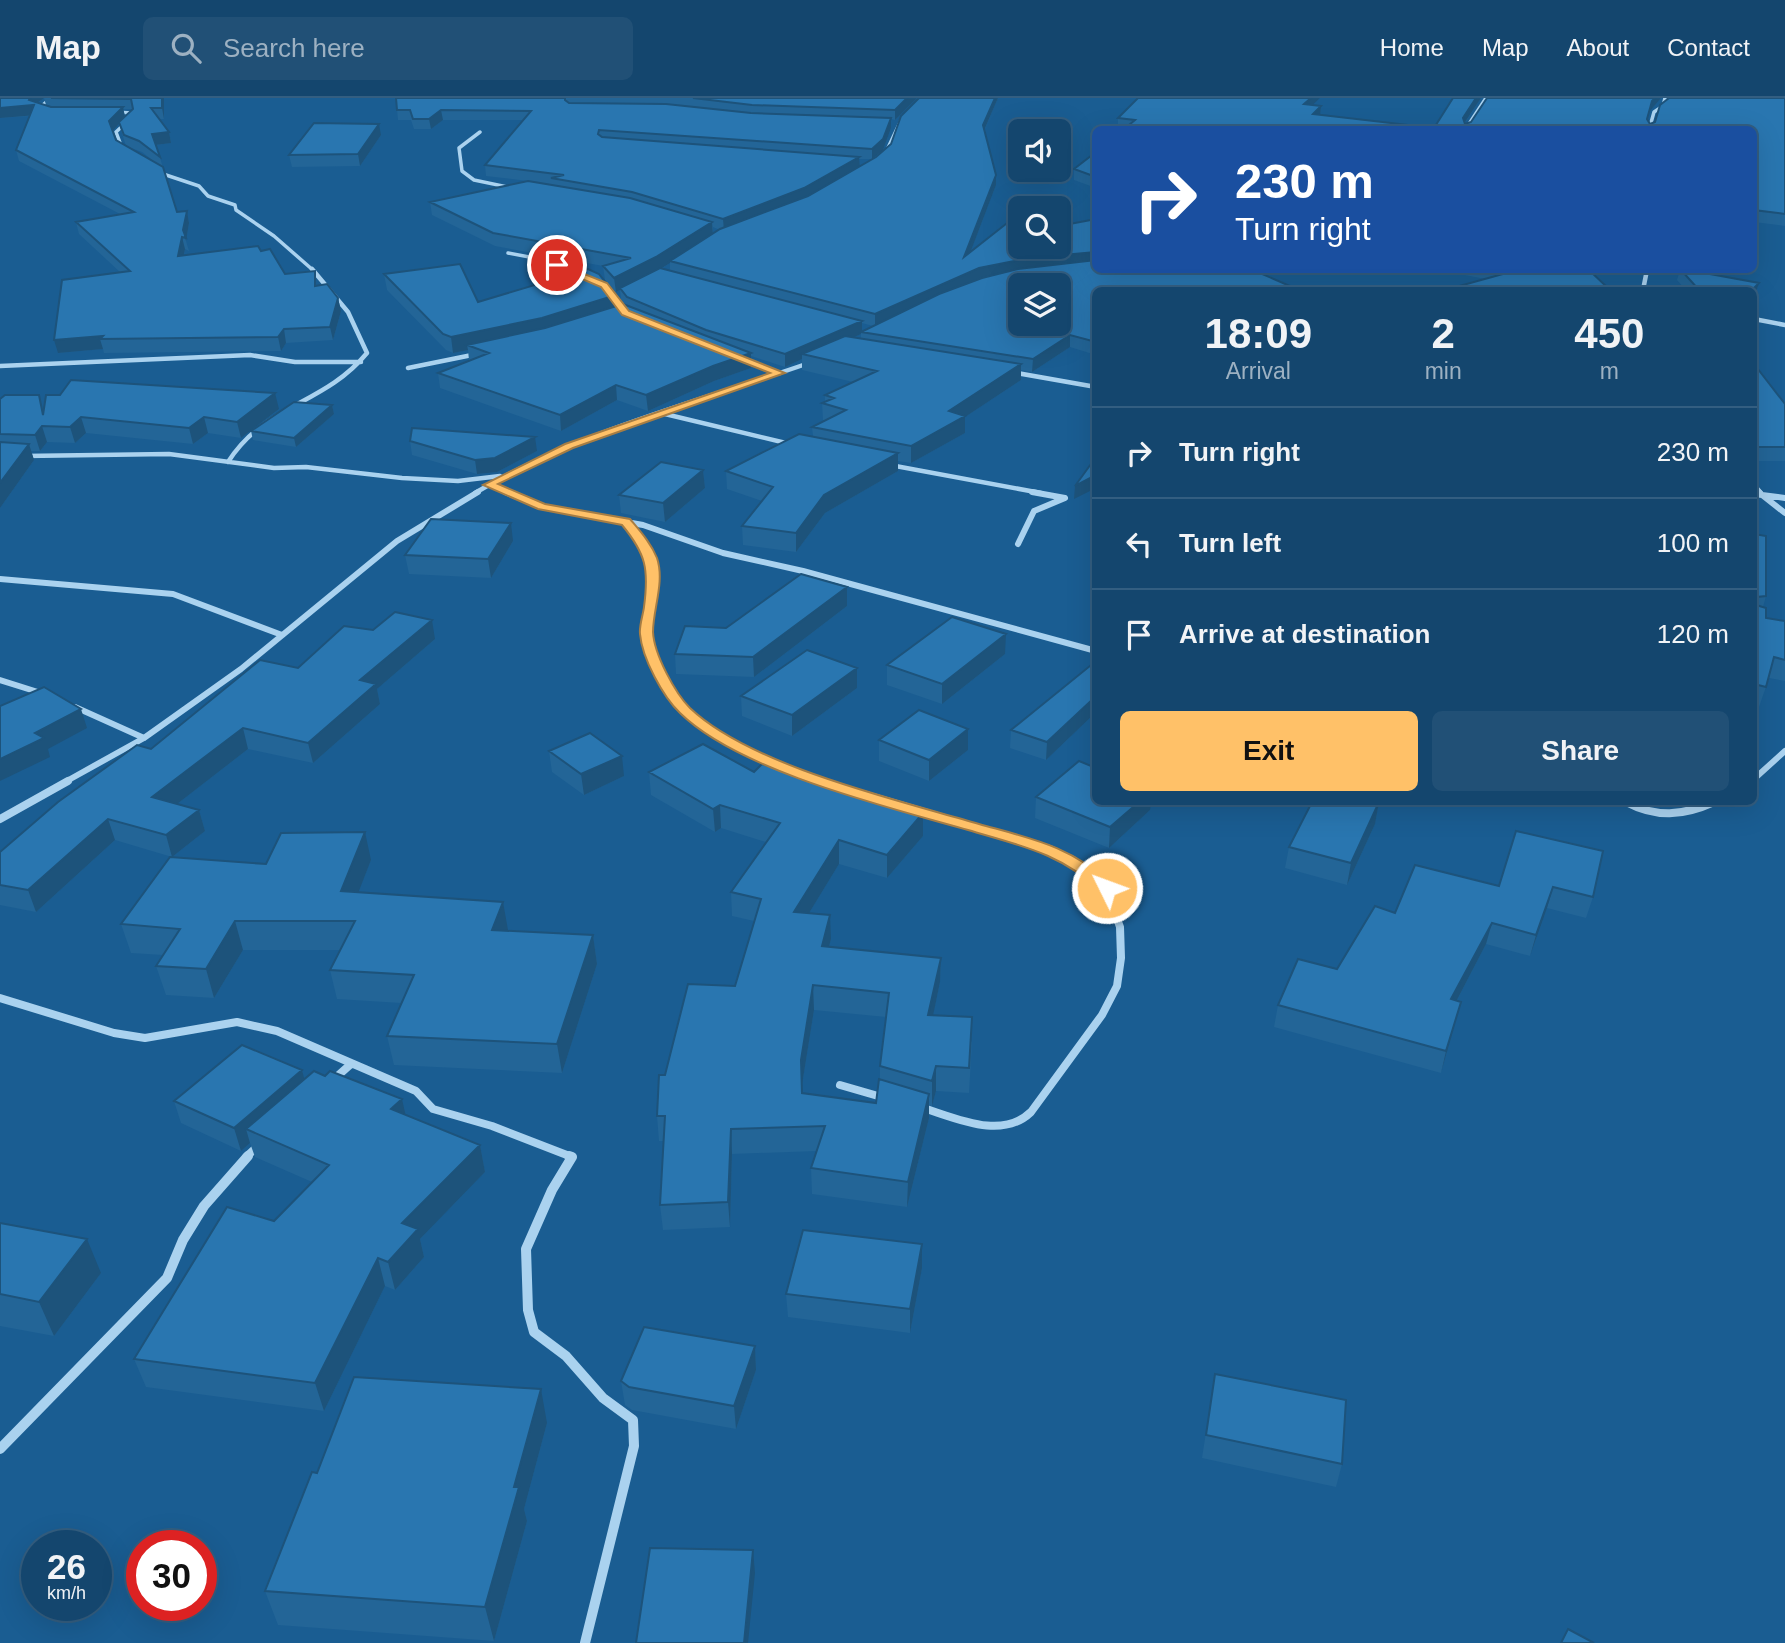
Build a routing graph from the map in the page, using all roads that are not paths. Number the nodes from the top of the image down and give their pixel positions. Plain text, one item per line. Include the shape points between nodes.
1 (51, 98) edge
2 (1486, 98) edge
3 (1665, 98) edge
4 (103, 111) edge
5 (908, 111) edge
6 (40, 112) edge
7 (1468, 126) edge
8 (1650, 126) edge
9 (480, 132) dead end
10 (131, 152) edge
11 (881, 158) edge
12 (150, 166) edge
13 (523, 190) edge
14 (508, 253) edge
15 (594, 281) edge
16 (1757, 320) edge
17 (1785, 325) edge
18 (480, 353) edge
19 (730, 355) edge
20 (361, 362) junction
21 (812, 362) edge
22 (0, 366) edge
23 (408, 369) dead end
24 (1007, 372) edge
25 (780, 373) junction
26 (1092, 386) edge
27 (664, 414) junction
28 (794, 445) edge
29 (13, 455) edge
30 (228, 462) junction
31 (888, 465) edge
32 (504, 476) junction
33 (458, 481) junction
34 (489, 485) junction
35 (1757, 489) edge
36 (1757, 494) edge
37 (1762, 495) junction
38 (467, 498) junction
39 (1785, 498) edge
40 (1785, 513) edge
41 (625, 522) junction
42 (1018, 544) dead end
43 (0, 579) edge
44 (282, 635) junction
45 (1092, 650) edge
46 (0, 680) edge
47 (46, 695) edge
48 (69, 704) edge
49 (144, 738) junction
50 (1785, 751) edge
51 (1757, 776) edge
52 (1631, 805) edge
53 (1708, 805) edge
54 (0, 819) edge
55 (0, 998) edge
56 (351, 1064) junction
57 (840, 1085) dead end
58 (321, 1091) edge
59 (890, 1099) edge
60 (914, 1105) edge
61 (270, 1136) edge
62 (0, 1449) edge
63 (585, 1643) edge

1 - 6 street via 37,106
2 - 7 street
3 - 8 street
4 - 10 street via 132,113 116,132 122,149
5 - 11 street
9 - 13 street via 459,148 462,170 474,180
12 - 20 street via 235,205 300,257 346,308 365,340 367,353
14 - 15 street via 540,259
16 - 17 street
18 - 23 street
19 - 25 street
20 - 22 street via 295,362 250,355
20 - 30 street via 336,387 256,426
21 - 25 street
24 - 26 street
25 - 27 street
27 - 28 street
27 - 32 street via 569,446
29 - 30 street via 169,454
30 - 33 street
31 - 42 street via 1065,498 1034,511
32 - 33 street
32 - 34 street
33 - 38 street
34 - 38 street
34 - 41 street via 542,507
35 - 37 street
36 - 37 street
37 - 39 street
37 - 40 street
38 - 44 street via 397,541
41 - 45 street via 723,553
41 - 60 street via 652,561 647,634 667,691 717,737 787,768 1046,848 1083,866 1107,888 1121,935 1114,995 1029,1111 1018,1123 1006,1127
43 - 44 street via 173,594
44 - 49 street
46 - 47 street
48 - 49 street
49 - 54 street
50 - 51 street
52 - 53 street via 1642,812 1664,814 1692,813
55 - 56 street via 145,1038 237,1022 277,1031
56 - 58 street
56 - 63 street via 416,1091 433,1109 572,1157 526,1249 528,1310 534,1332 633,1420 634,1446
57 - 59 street
61 - 62 street via 195,1215 167,1278

